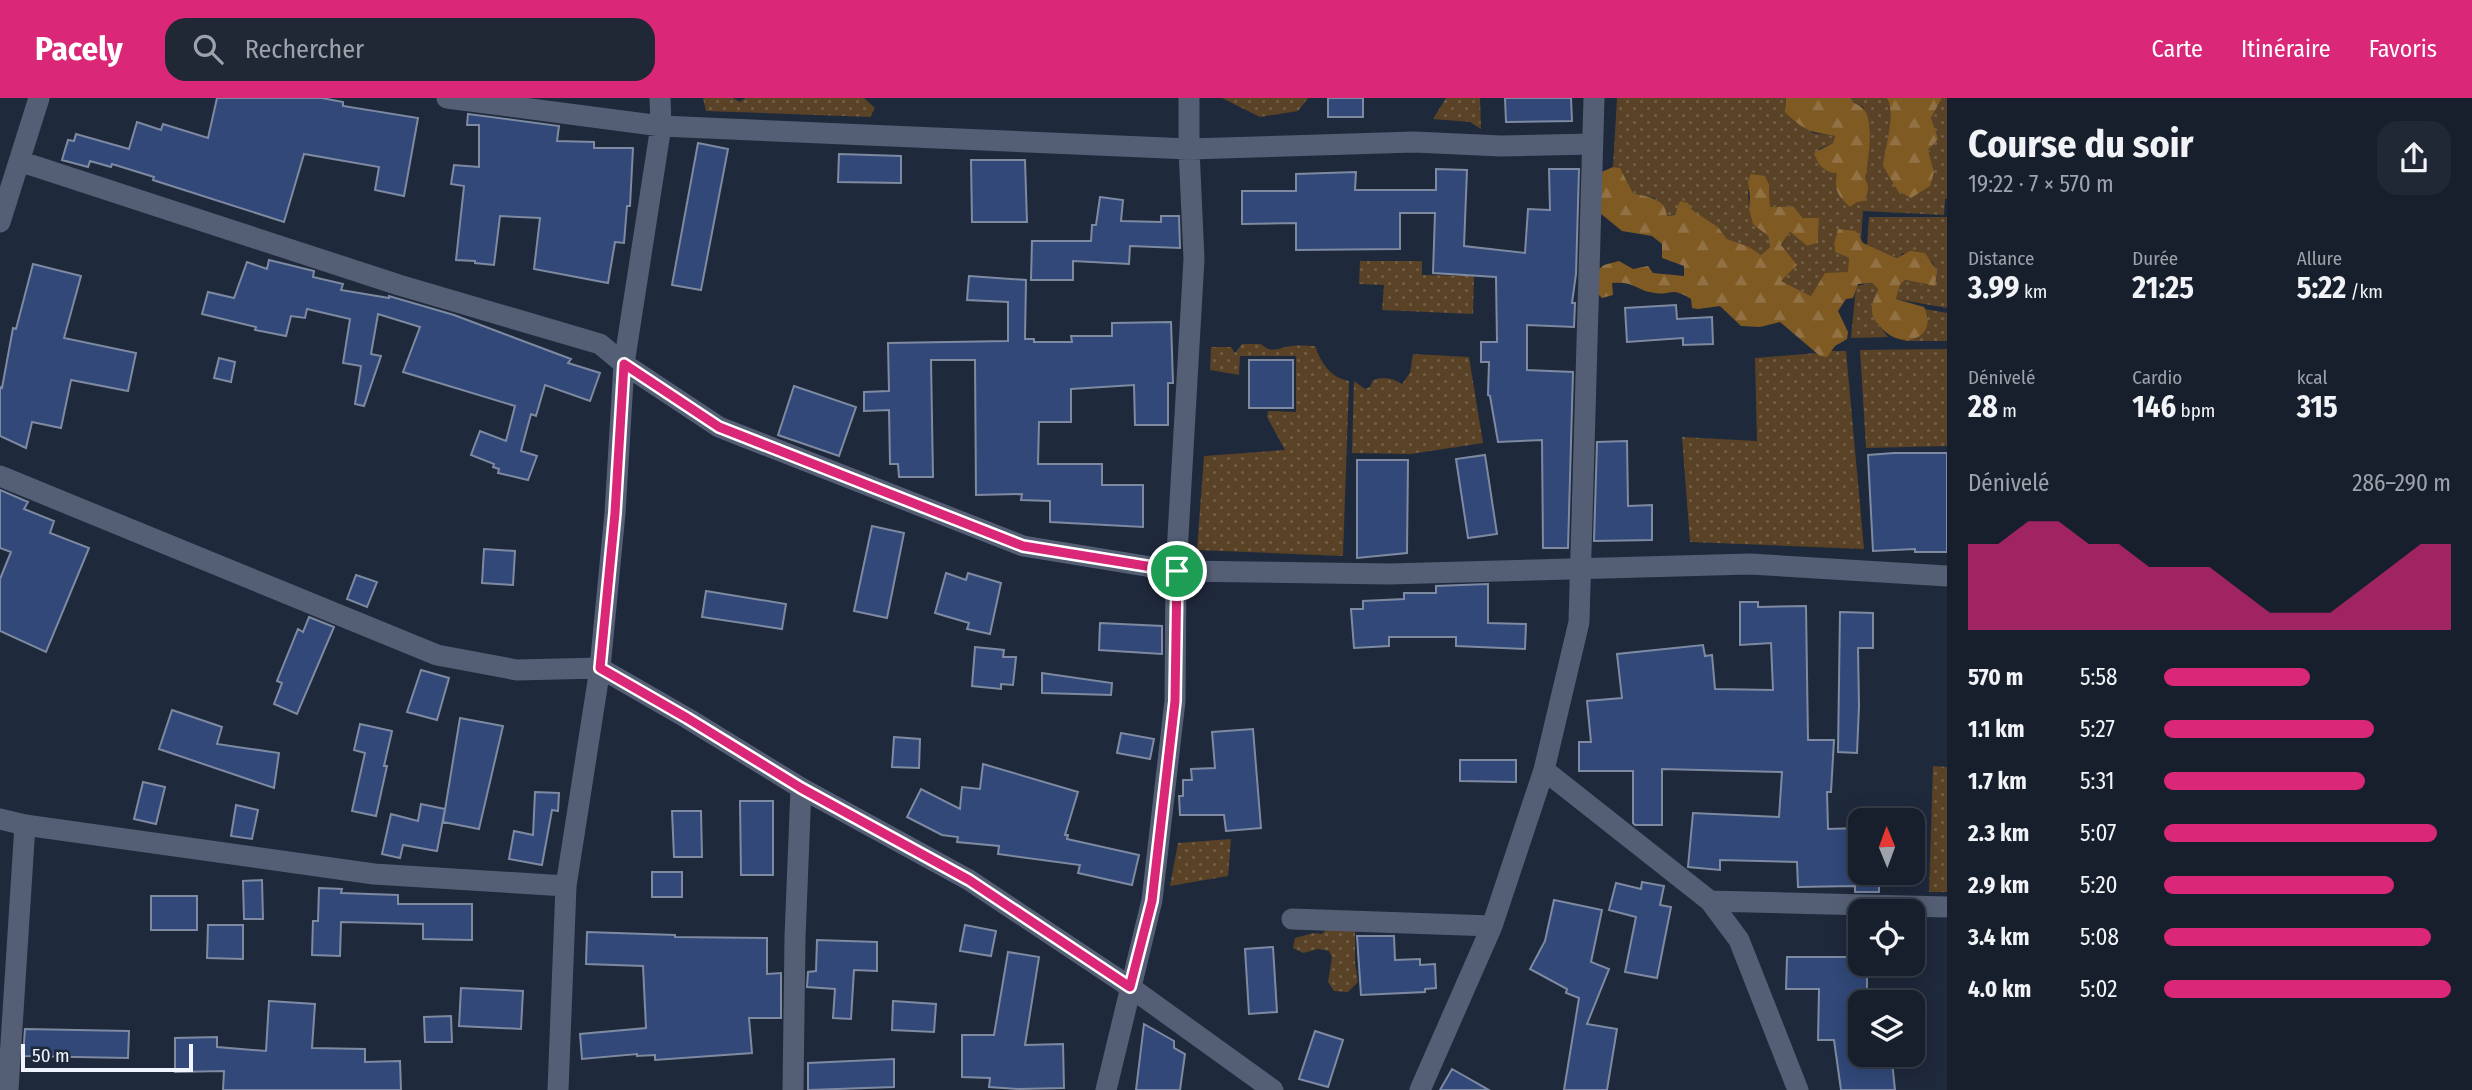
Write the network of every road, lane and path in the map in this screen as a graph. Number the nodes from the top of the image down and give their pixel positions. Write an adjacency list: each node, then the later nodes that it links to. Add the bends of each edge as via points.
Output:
1 (39, 98): 9 (street)
2 (447, 98): 6 (street)
3 (660, 98): 6 (street)
4 (1189, 98): 8 (street)
5 (1594, 98): 7 (street)
6 (661, 126): 8 (street); 12 (street)
7 (1592, 144): 8 (street, via 1414,142); 14 (street)
8 (1189, 149): 15 (street, via 1194,258)
9 (19, 161): 10 (street); 12 (street, via 400,285 600,344)
10 (5, 188): 11 (street)
11 (0, 222)
12 (624, 364): 15 (street, via 719,427 1023,546); 17 (street)
13 (0, 476): 17 (street, via 437,654 517,670)
14 (1581, 568): 15 (street, via 1388,574); 16 (street, via 1750,564); 18 (street, via 1579,622)
15 (1177, 571): 27 (street, via 1175,701 1152,901)
16 (1947, 576)
17 (600, 668): 19 (street); 22 (street)
18 (1544, 771): 23 (street); 26 (street)
19 (801, 788): 27 (street, via 969,880); 30 (street)
20 (0, 819): 21 (street)
21 (25, 825): 22 (street, via 374,874); 28 (street)
22 (566, 886): 29 (street)
23 (1710, 901): 24 (street); 34 (street, via 1739,940)
24 (1947, 907)
25 (1292, 919): 26 (street)
26 (1492, 926): 33 (street)
27 (1130, 987): 31 (street); 32 (street)
28 (8, 1090)
29 (558, 1090)
30 (793, 1090)
31 (1106, 1090)
32 (1273, 1090)
33 (1420, 1090)
34 (1798, 1090)

